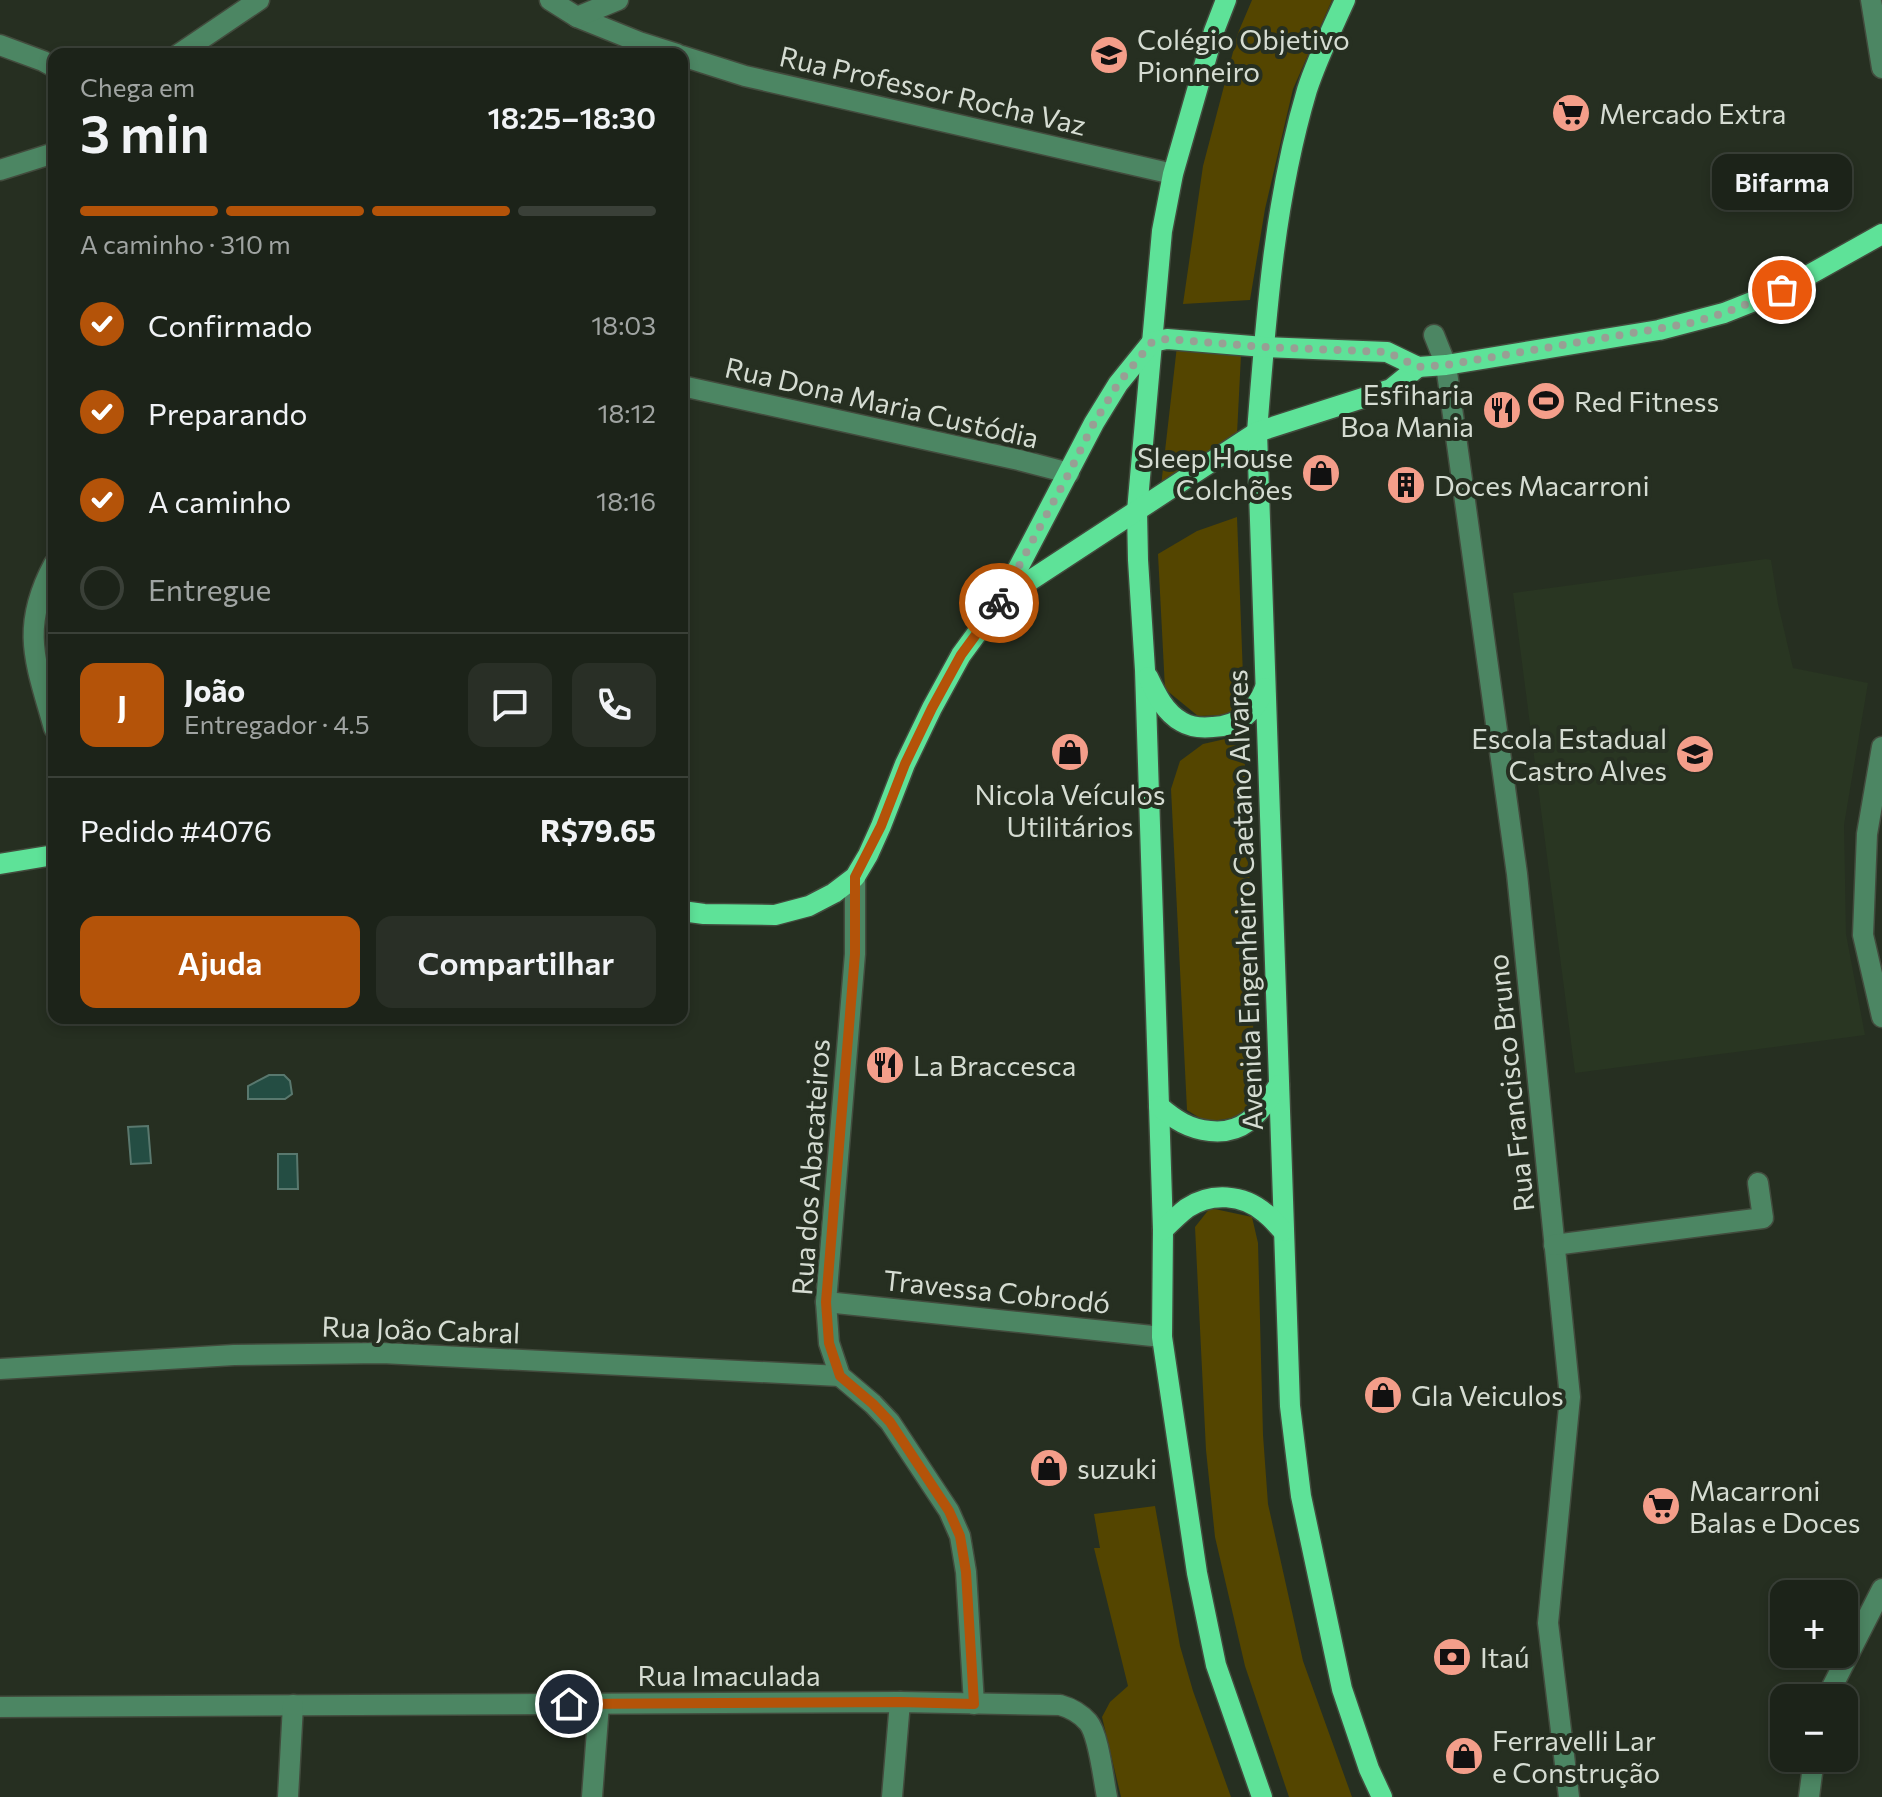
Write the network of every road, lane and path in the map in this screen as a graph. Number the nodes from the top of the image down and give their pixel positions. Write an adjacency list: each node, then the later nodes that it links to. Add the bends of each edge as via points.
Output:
1 (259, 0): 9 (street)
2 (550, 0): 7 (street, Rua Professor Rocha Vaz)
3 (618, 0): 7 (street)
4 (1226, 0): 16 (main road)
5 (1345, 0): 20 (main road, Avenida Engenheiro Caetano Alvares, via 1308,86 1286,168)
6 (1871, 0): 13 (street)
7 (577, 17): 10 (street, Rua Professor Rocha Vaz)
8 (0, 45): 12 (street)
9 (188, 48)
10 (658, 48)
11 (688, 58): 16 (street, Rua Professor Rocha Vaz, via 745,76)
12 (48, 64)
13 (1882, 68)
14 (48, 155): 15 (street)
15 (0, 170)
16 (1173, 174): 19 (main road)
17 (1882, 234): 21 (main road, via 1782,290 1724,313 1659,330)
18 (1434, 335): 21 (street, Rua Francisco Bruno)
19 (1152, 342): 20 (main road); 25 (main road, via 1118,384); 26 (main road)
20 (1264, 347): 22 (main road, via 1387,352); 24 (main road, Avenida Engenheiro Caetano Alvares)
21 (1446, 365): 22 (main road); 43 (street, Rua Francisco Bruno, via 1517,874)
22 (1418, 367): 24 (main road, via 1391,389)
23 (688, 387): 25 (street, Rua Dona Maria Custódia)
24 (1257, 432): 26 (main road); 30 (main road, Avenida Engenheiro Caetano Alvares)
25 (1069, 473): 28 (main road)
26 (1137, 511): 28 (main road); 29 (main road)
27 (48, 575): 31 (street, via 32,636)
28 (1002, 599): 35 (main road, via 961,655 932,708)
29 (1145, 670): 30 (main road, via 1170,713 1193,727 1236,723 1254,709); 39 (main road)
30 (1265, 688): 38 (main road, Avenida Engenheiro Caetano Alvares)
31 (48, 707)
32 (1882, 747): 37 (street, via 1867,834 1863,935)
33 (48, 856): 34 (main road)
34 (0, 864)
35 (855, 877): 36 (main road, via 809,906 775,915); 44 (street, Rua dos Abacateiros, via 855,954)
36 (688, 912)
37 (1882, 1017)
38 (1279, 1085): 39 (main road, via 1253,1118 1225,1133 1177,1122); 42 (main road, Avenida Engenheiro Caetano Alvares)
39 (1159, 1106): 41 (main road)
40 (1758, 1183): 43 (street, via 1763,1218)
41 (1163, 1230): 42 (main road, via 1204,1199 1227,1196 1251,1203); 45 (main road)
42 (1283, 1231): 61 (main road, Avenida Engenheiro Caetano Alvares, via 1290,1406 1301,1496 1342,1689)
43 (1554, 1245): 62 (street, Rua Francisco Bruno, via 1570,1397 1548,1623)
44 (826, 1302): 45 (street, Travessa Cobrodó); 47 (street, Rua dos Abacateiros, via 829,1343)
45 (1162, 1337): 60 (main road, via 1216,1665)
46 (0, 1369): 47 (street, Rua João Cabral, via 234,1355 382,1353)
47 (840, 1376): 52 (street, via 890,1422 960,1536)
48 (1882, 1589): 49 (street)
49 (1834, 1684)
50 (900, 1702): 51 (street, Rua Imaculada); 52 (street, Rua Imaculada); 58 (street)
51 (599, 1704): 53 (street, Rua Imaculada); 57 (street)
52 (974, 1704): 59 (street, Rua Imaculada, via 1073,1709 1089,1723)
53 (293, 1705): 54 (street, Rua Imaculada); 56 (street)
54 (0, 1707)
55 (1812, 1772): 63 (street)
56 (288, 1797)
57 (592, 1797)
58 (892, 1797)
59 (1107, 1797)
60 (1262, 1797)
61 (1382, 1797)
62 (1569, 1797)
63 (1809, 1797)

